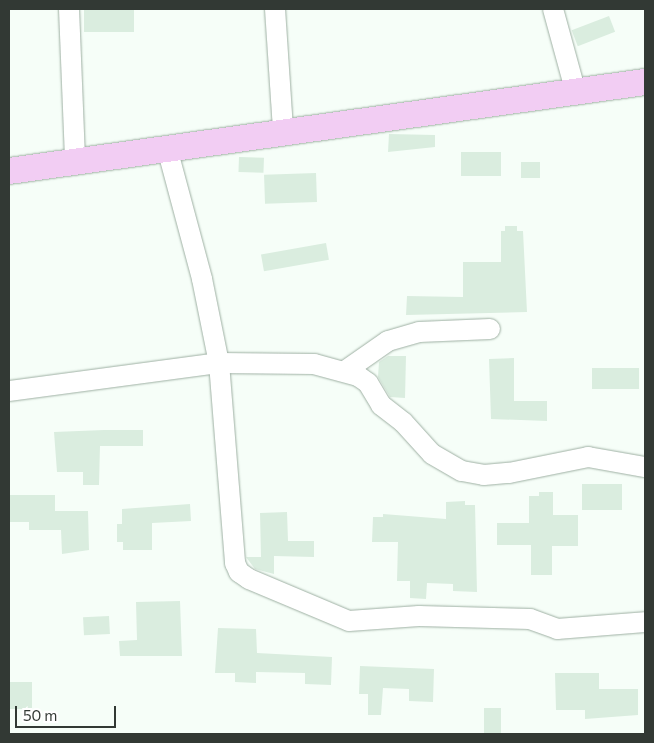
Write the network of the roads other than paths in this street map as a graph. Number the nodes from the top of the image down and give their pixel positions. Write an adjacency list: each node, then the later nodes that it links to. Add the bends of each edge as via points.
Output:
1 (69, 9): 8 (street)
2 (275, 9): 6 (street)
3 (553, 9): 5 (street)
4 (645, 82): 5 (main road)
5 (576, 93): 6 (main road)
6 (283, 131): 7 (main road)
7 (167, 148): 8 (main road); 11 (street, via 200,270)
8 (75, 161): 9 (main road)
9 (9, 171)
10 (490, 329): 12 (street, via 420,332 388,341)
11 (219, 364): 12 (street, via 314,364); 13 (street); 15 (street, via 235,563 239,572 249,579 349,621 419,616 530,619 557,628)
12 (345, 371): 14 (street, via 368,383 381,405 403,422 432,454 462,471 484,475 509,473 588,457)
13 (9, 391)
14 (645, 467)
15 (645, 624)

